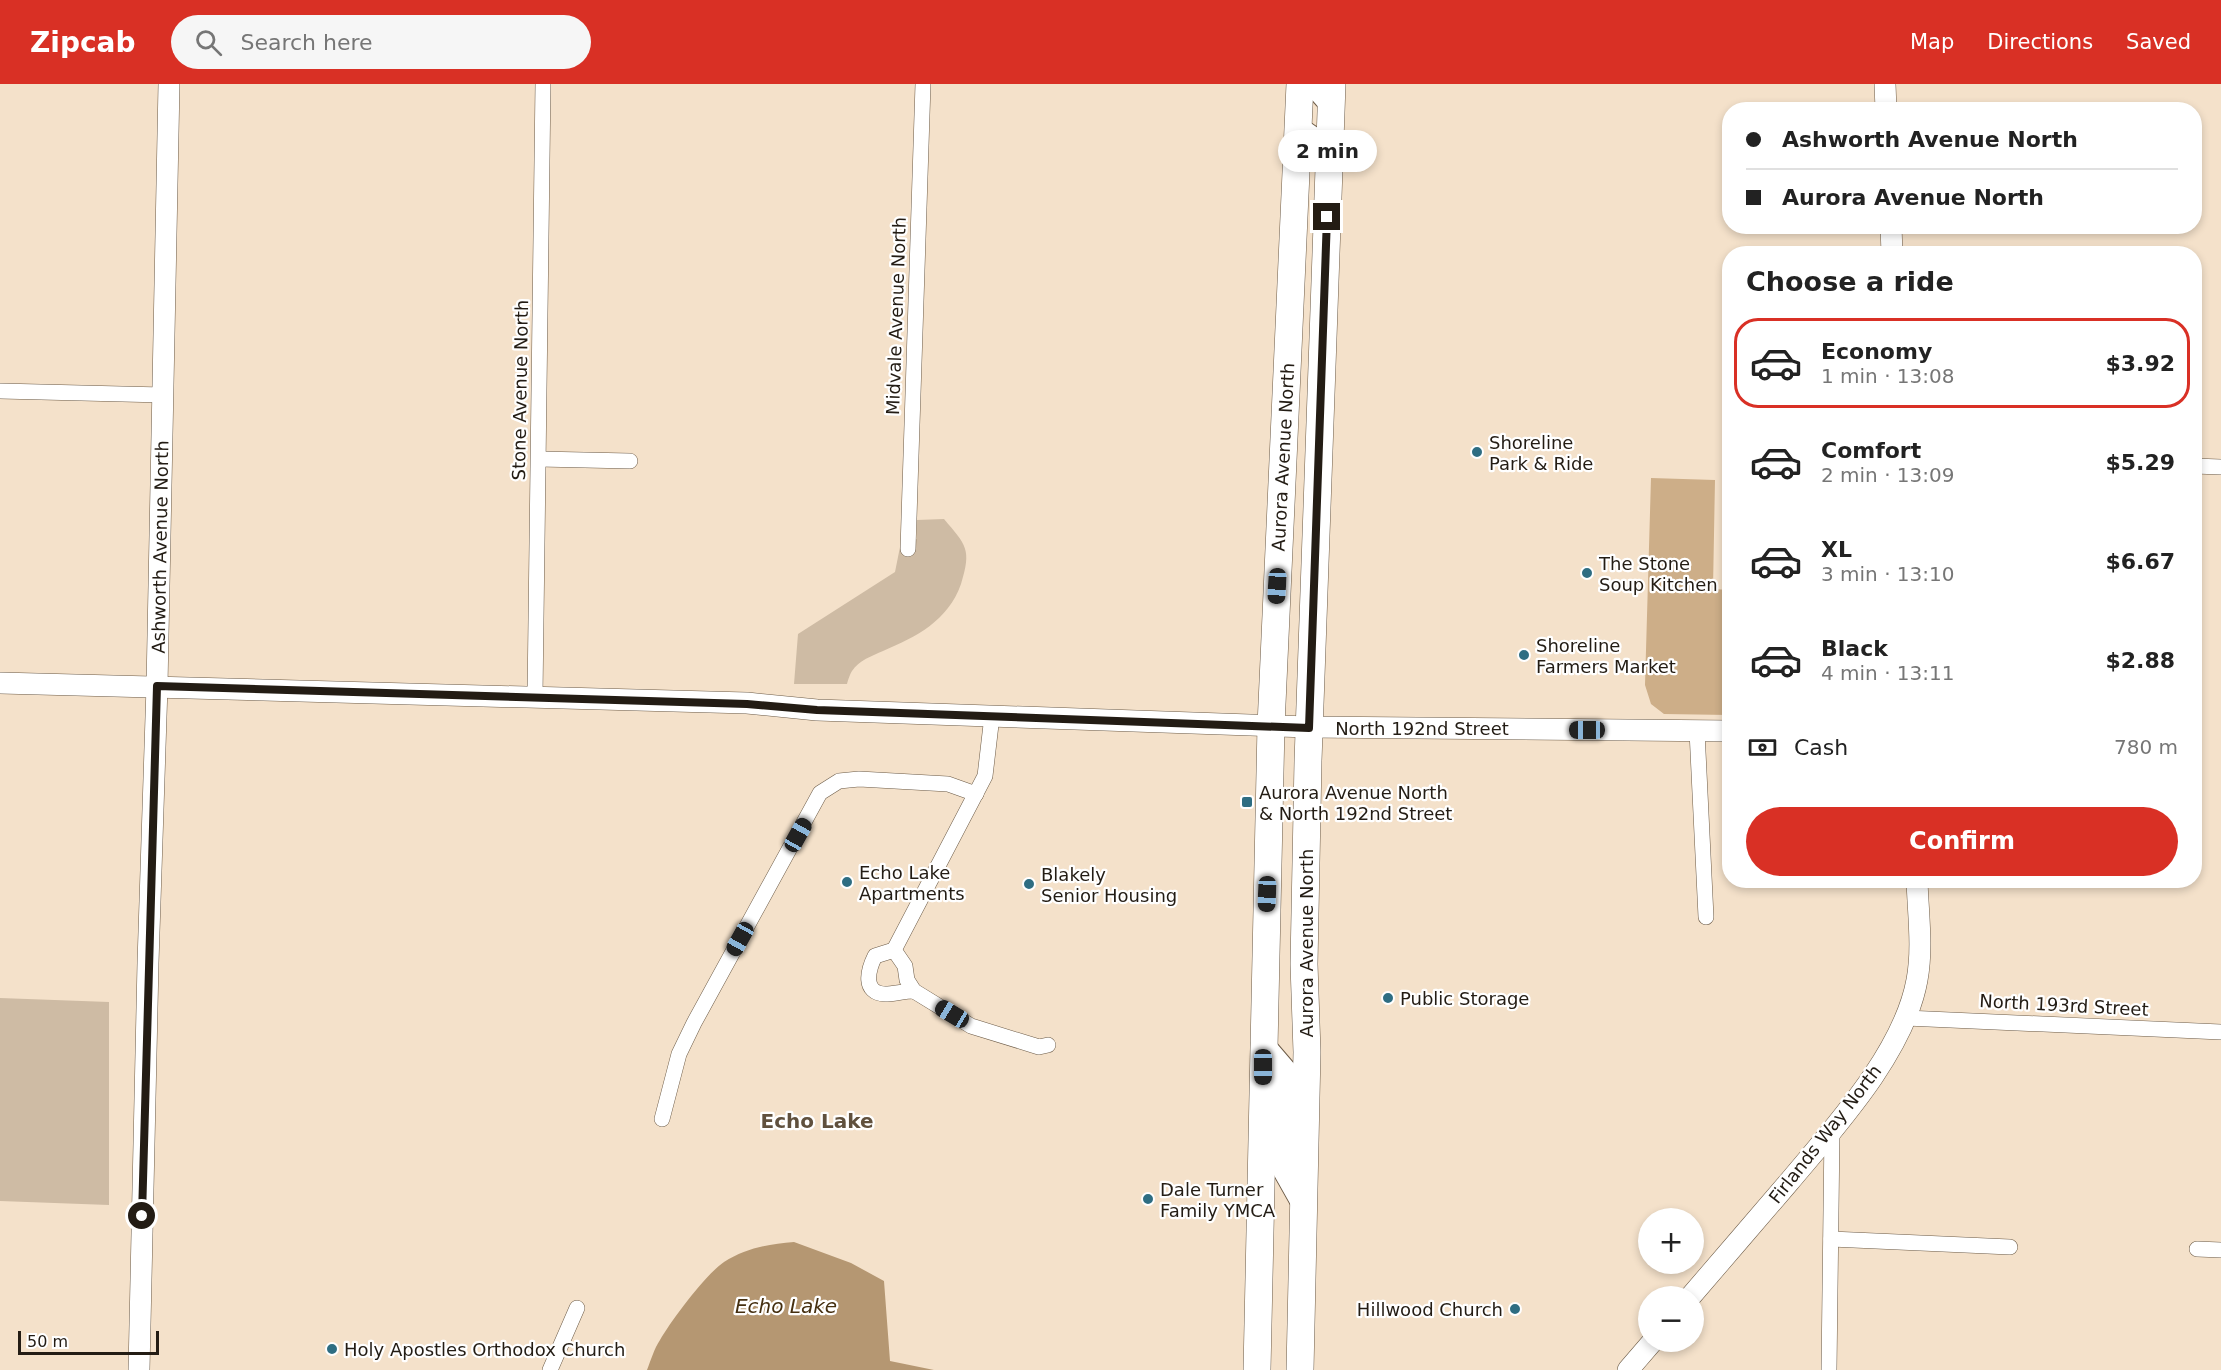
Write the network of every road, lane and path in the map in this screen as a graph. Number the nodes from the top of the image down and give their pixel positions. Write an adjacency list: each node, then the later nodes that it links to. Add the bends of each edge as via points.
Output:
1 (169, 84): 11 (street, Ashworth Avenue North)
2 (543, 84): 12 (street, Stone Avenue North)
3 (923, 84): 16 (street, Midvale Avenue North)
4 (1300, 84): 8 (highway, Aurora Avenue North)
5 (1885, 84): 7 (street)
6 (1326, 90): 9 (highway, Aurora Avenue North)
7 (1886, 102)
8 (1298, 129): 9 (main road); 21 (highway, Aurora Avenue North)
9 (1329, 158): 22 (highway, Aurora Avenue North)
10 (0, 391): 11 (street)
11 (163, 395): 18 (street, Ashworth Avenue North)
12 (539, 459): 13 (street); 19 (street, Stone Avenue North)
13 (630, 461)
14 (2202, 466): 15 (street)
15 (2221, 467)
16 (908, 549)
17 (0, 683): 18 (street, North 192nd Street)
18 (157, 686): 19 (street, North 192nd Street); 44 (street, Ashworth Avenue North)
19 (535, 696): 20 (street, North 192nd Street)
20 (992, 716): 21 (street, North 192nd Street); 25 (street, via 985,776)
21 (1271, 726): 22 (street, North 192nd Street); 33 (highway, Aurora Avenue North)
22 (1309, 728): 23 (street, North 192nd Street); 36 (highway, Aurora Avenue North)
23 (1697, 731): 24 (street, North 192nd Street); 27 (street)
24 (1722, 731)
25 (976, 794): 28 (street); 34 (street, via 948,784 859,779 839,781 820,793 694,1023 679,1054)
26 (1917, 888): 30 (street, Firlands Way North, via 1919,962)
27 (1706, 917)
28 (894, 950): 29 (street, via 905,966); 29 (street, via 875,956 868,984 884,994)
29 (914, 992): 32 (street, via 971,1026 1039,1047)
30 (1906, 1018): 31 (street, North 193rd Street); 35 (street, Firlands Way North, via 1882,1061)
31 (2221, 1032)
32 (1048, 1046)
33 (1263, 1046): 36 (main road, via 1287,1074 1284,1170); 46 (highway, Aurora Avenue North)
34 (662, 1119)
35 (1832, 1131): 37 (street); 41 (street, Firlands Way North)
36 (1303, 1202): 47 (highway, Aurora Avenue North)
37 (1831, 1239): 38 (street); 49 (street)
38 (2010, 1247)
39 (2197, 1249): 40 (street)
40 (2221, 1250)
41 (1700, 1286)
42 (577, 1308): 45 (street)
43 (1644, 1352): 48 (street)
44 (139, 1370)
45 (550, 1370)
46 (1257, 1370)
47 (1300, 1370)
48 (1628, 1370)
49 (1829, 1370)

